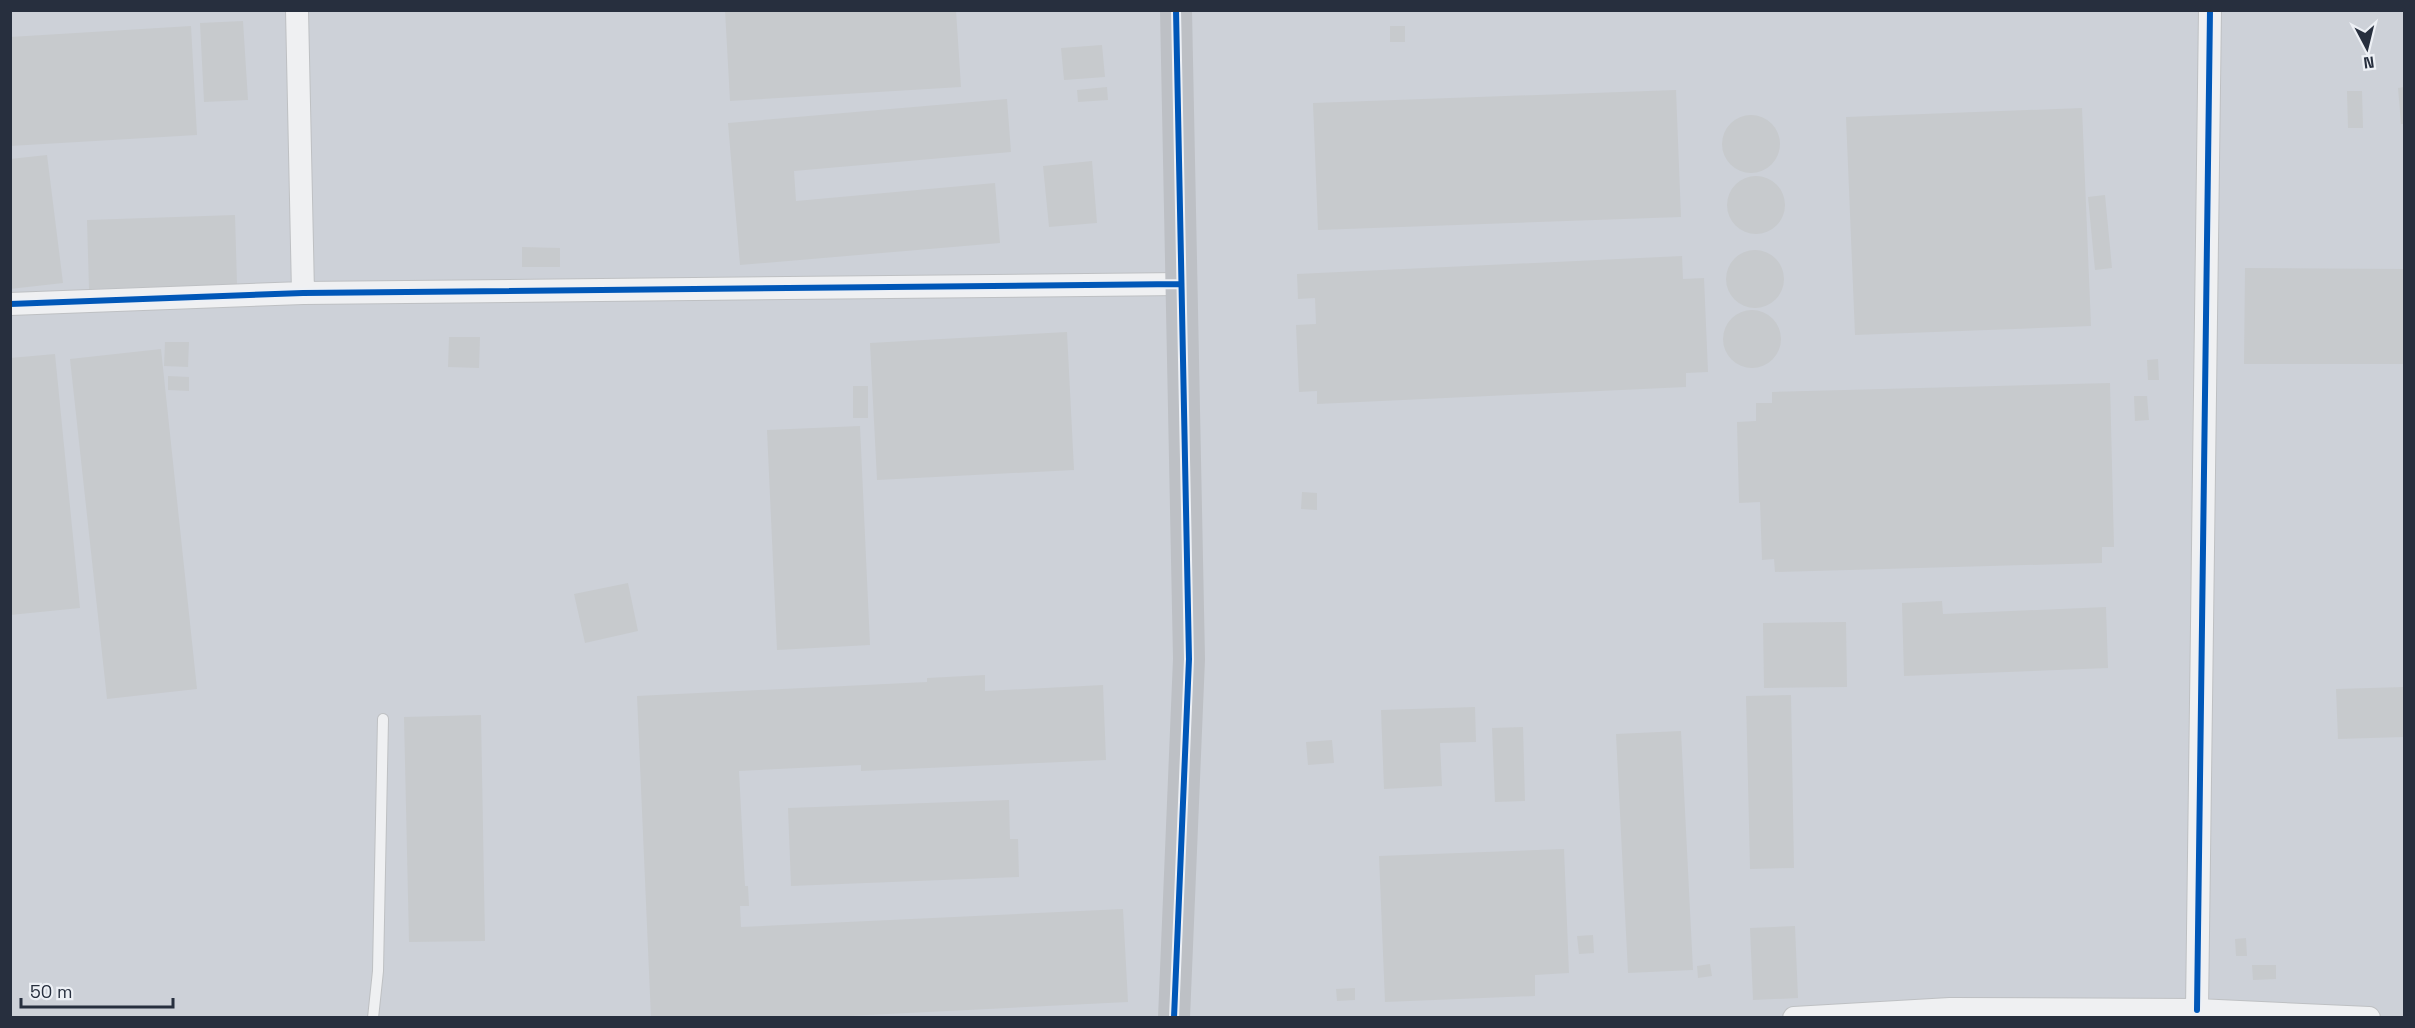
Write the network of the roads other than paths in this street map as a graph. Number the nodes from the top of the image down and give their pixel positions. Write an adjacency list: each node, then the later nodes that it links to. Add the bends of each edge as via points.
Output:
1 (297, 10): 5 (street)
2 (1176, 10): 4 (street)
3 (2210, 10): 8 (street)
4 (1181, 284): 5 (street); 10 (street, via 1189,659)
5 (303, 293): 6 (street)
6 (10, 304)
7 (382, 718): 9 (lane)
8 (2197, 1010): 11 (street, via 1950,1009); 12 (street)
9 (374, 1017)
10 (1174, 1017)
11 (1794, 1017)
12 (2369, 1017)

